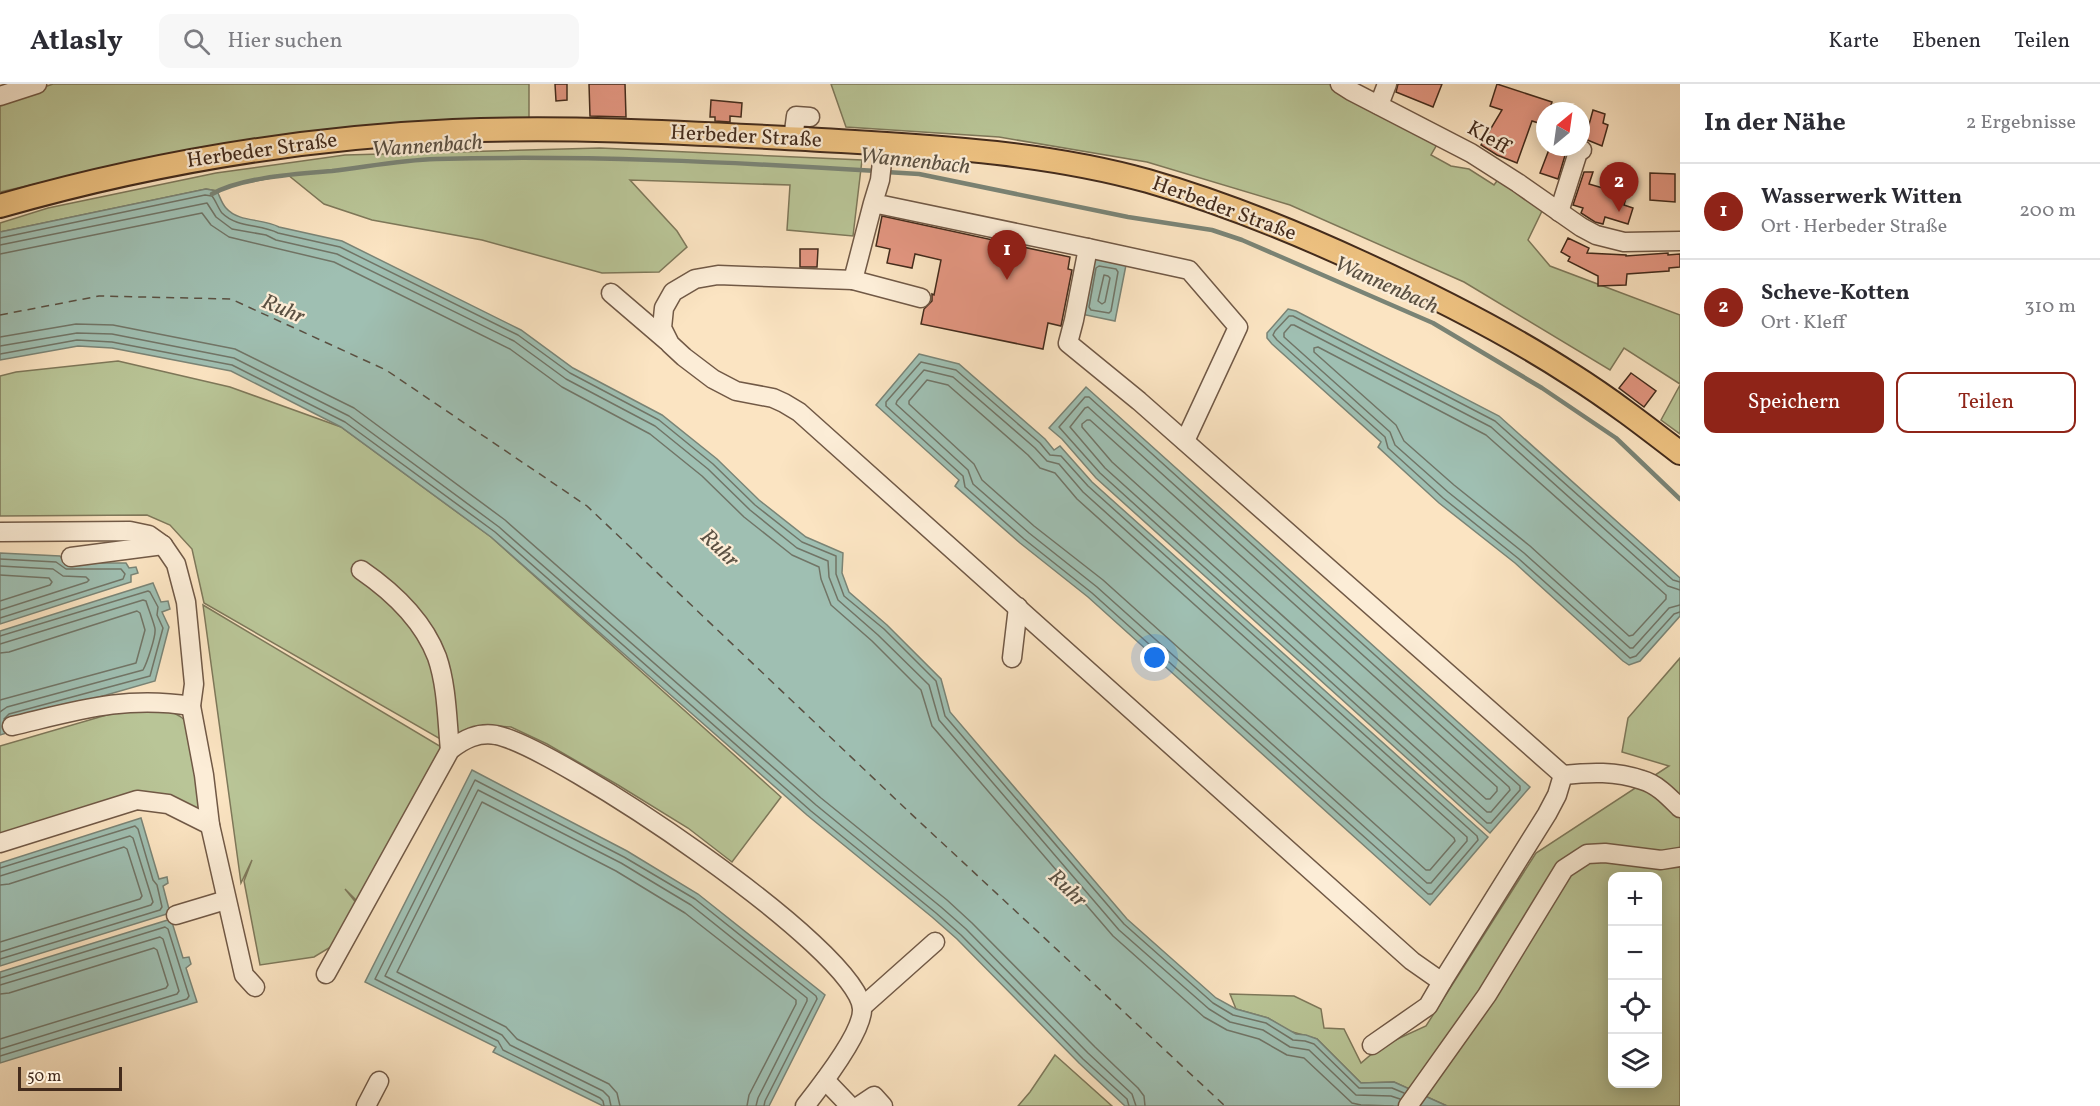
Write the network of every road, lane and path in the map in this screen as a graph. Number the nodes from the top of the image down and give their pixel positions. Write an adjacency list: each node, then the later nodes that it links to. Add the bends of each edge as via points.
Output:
1 (37, 84): 4 (street)
2 (1340, 84): 5 (street, Kleff)
3 (1387, 84): 5 (street)
4 (0, 96)
5 (1379, 105): 12 (street, Kleff, via 1471,153)
6 (810, 117): 7 (street, via 796,116)
7 (793, 139): 8 (main road, Herbeder Straße); 11 (main road, Herbeder Straße, via 585,130 390,135 261,149 179,163)
8 (884, 144): 10 (street); 20 (main road, Herbeder Straße, via 994,153 1102,170 1185,192 1277,226 1428,294 1517,342 1601,394)
9 (1577, 156): 12 (street)
10 (873, 203): 14 (street); 15 (street)
11 (0, 206)
12 (1559, 212): 13 (street, Kleff, via 1596,235 1624,242)
13 (1680, 241)
14 (1088, 248): 19 (street, via 1068,343); 19 (street, via 1189,270 1238,327)
15 (853, 280): 17 (street); 18 (street, via 718,275 695,279 673,292 664,308 662,327)
16 (611, 293): 18 (street)
17 (921, 298)
18 (670, 344): 25 (street, via 713,379 736,391 773,398 799,412)
19 (1185, 441): 30 (street)
20 (1680, 453)
21 (0, 532): 22 (street, via 130,531 149,535)
22 (163, 545): 23 (street); 27 (street, via 176,564 186,602 194,684)
23 (71, 557)
24 (362, 570): 29 (street, via 400,602 420,626 437,657)
25 (1018, 608): 26 (street); 39 (street, via 1412,961)
26 (1012, 658)
27 (191, 706): 28 (street, via 147,701 97,705); 32 (street)
28 (12, 726)
29 (450, 750): 38 (street); 41 (street, via 463,740 483,734 498,735 535,751 680,838 816,945 851,981)
30 (1563, 775): 31 (street, via 1597,772 1644,780); 39 (street, via 1547,814)
31 (1680, 807)
32 (210, 825): 33 (street, via 168,804 137,800); 35 (street)
33 (0, 843)
34 (1680, 857): 50 (street, via 1661,860 1587,854 1564,869 1487,995)
35 (226, 900): 36 (street); 40 (street, via 244,975)
36 (176, 915)
37 (935, 942): 41 (street)
38 (326, 974)
39 (1442, 982): 42 (street, via 1428,1006)
40 (255, 987)
41 (862, 1007): 43 (street, via 850,1040)
42 (1372, 1045)
43 (825, 1080): 46 (street); 47 (street)
44 (379, 1081): 45 (street)
45 (366, 1106)
46 (805, 1106)
47 (850, 1106)
48 (859, 1106): 49 (street, via 874,1096)
49 (883, 1106)
50 (1408, 1106)

